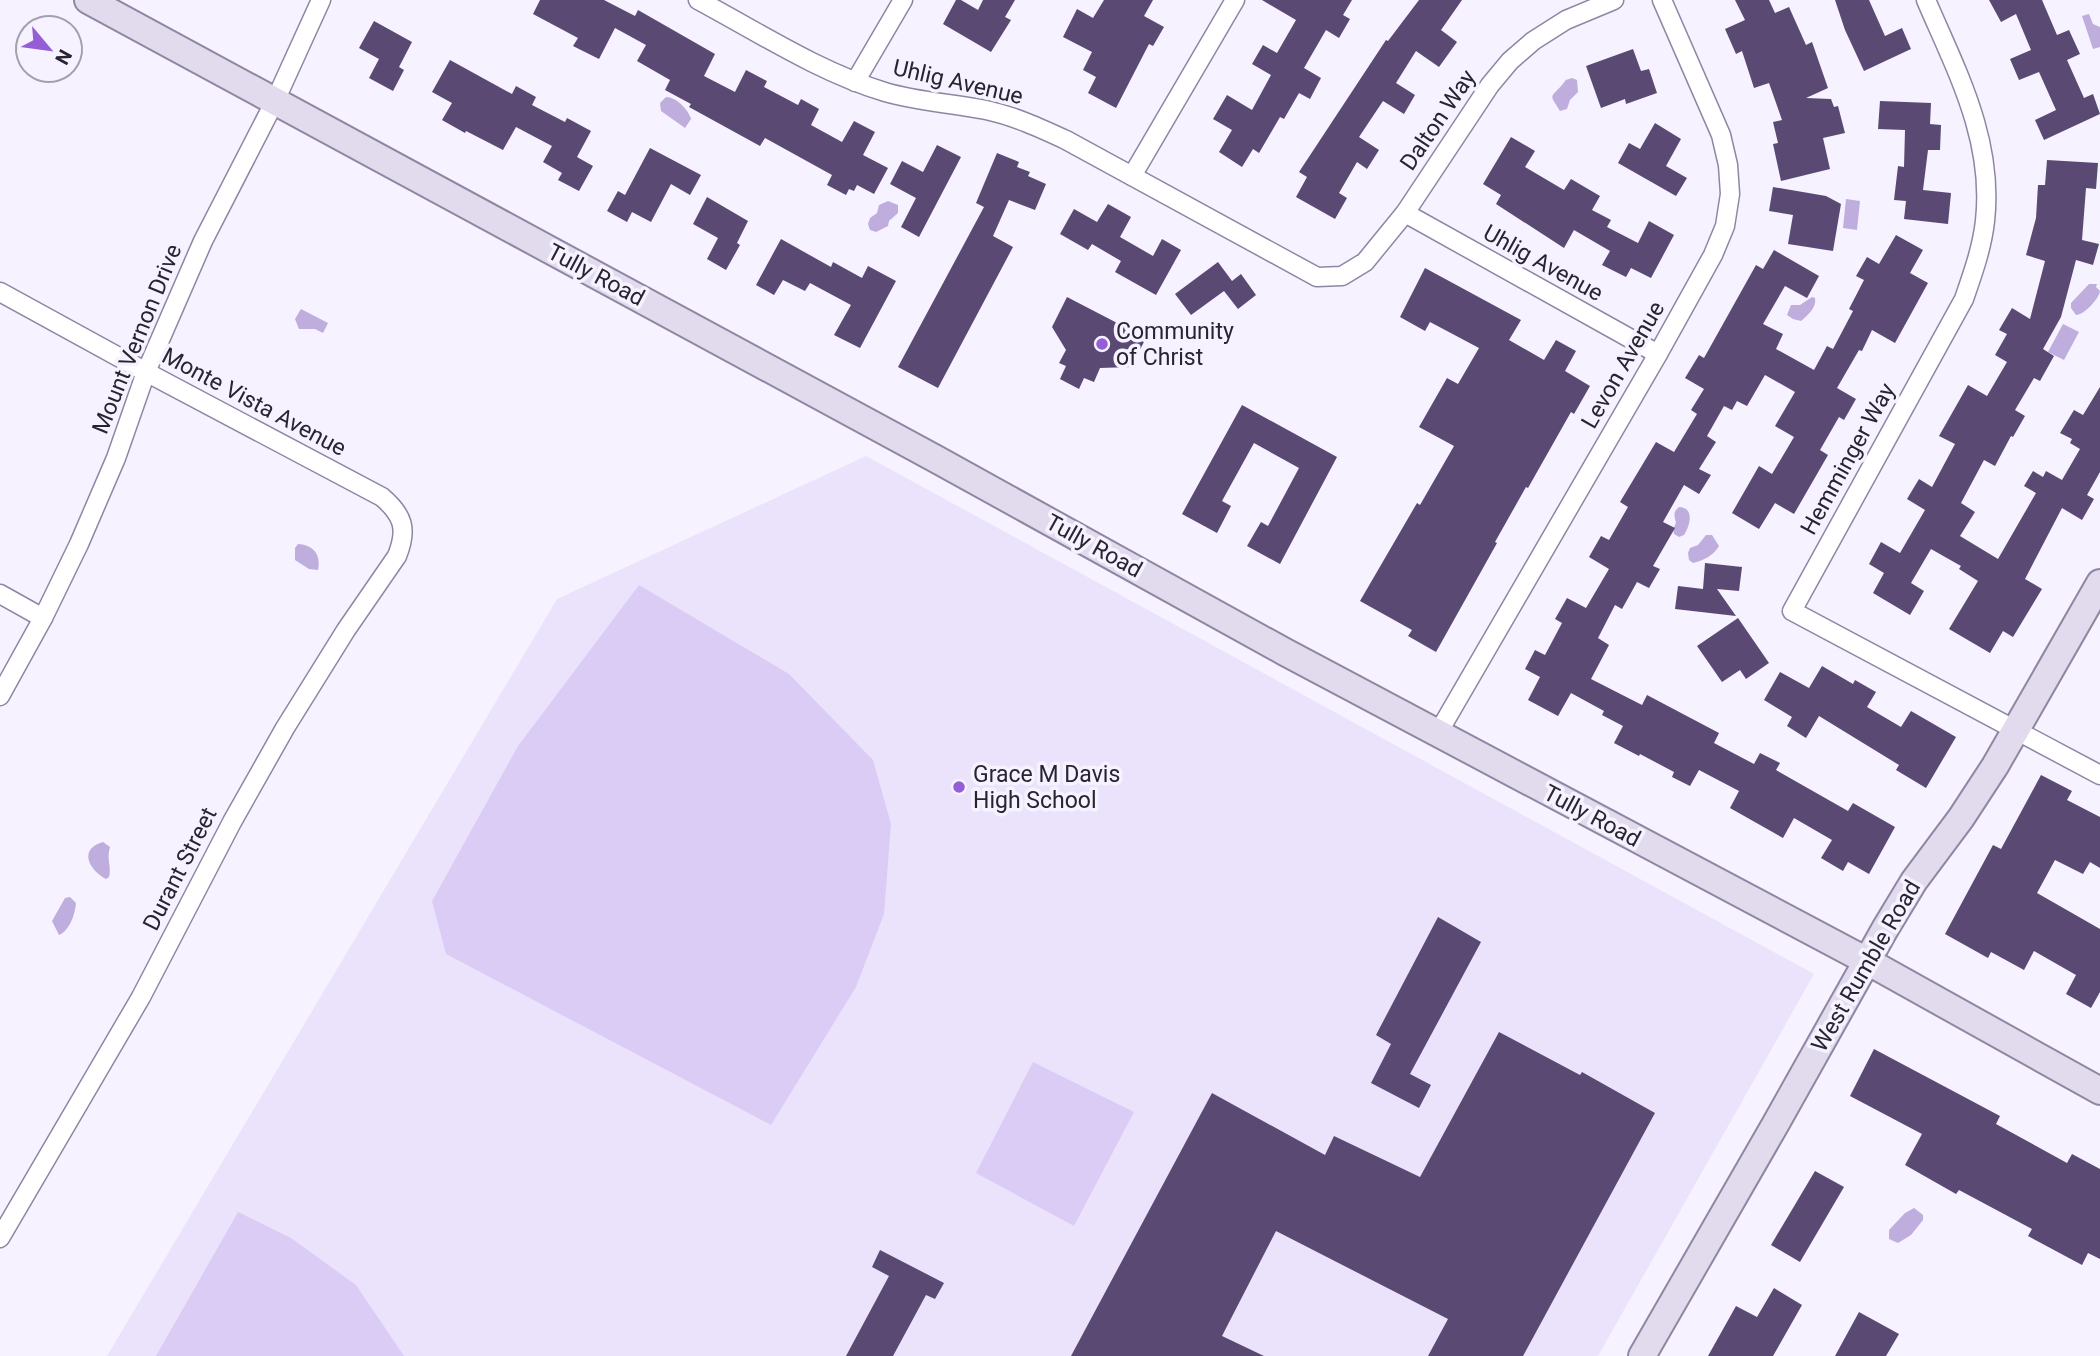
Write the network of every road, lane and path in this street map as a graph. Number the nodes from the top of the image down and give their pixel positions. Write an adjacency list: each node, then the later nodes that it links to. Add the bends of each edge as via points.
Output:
1 (88, 0): 10 (main road, Tully Road)
2 (321, 0): 10 (street, Mount Vernon Drive)
3 (698, 0): 9 (street, Uhlig Avenue)
4 (903, 0): 9 (street)
5 (1235, 0): 11 (street)
6 (1614, 0): 12 (street, Dalton Way, via 1566,20 1510,61)
7 (1662, 0): 15 (street, Levon Avenue, via 1721,135 1730,194 1713,255)
8 (1926, 0): 22 (street, Hemminger Way, via 1982,141 1986,208 1978,261 1964,299 1792,611)
9 (855, 82): 11 (street, Uhlig Avenue, via 887,93 987,110 1033,125)
10 (275, 101): 16 (street, Mount Vernon Drive, via 202,241); 23 (main road, Tully Road)
11 (1132, 176): 13 (street, Uhlig Avenue)
12 (1405, 214): 13 (street, Dalton Way, via 1365,262 1342,276); 15 (street, Uhlig Avenue)
13 (1317, 277)
14 (0, 292): 16 (street, Monte Vista Avenue)
15 (1658, 354): 23 (street, Levon Avenue)
16 (146, 372): 17 (street, Monte Vista Avenue, via 382,497 394,507); 20 (street, Mount Vernon Drive, via 110,471)
17 (402, 524): 27 (street, Durant Street, via 397,556 285,728 141,997)
18 (2100, 583): 22 (main road, West Rumble Road)
19 (0, 594): 20 (street)
20 (43, 618): 21 (street, Mount Vernon Drive)
21 (0, 696)
22 (2015, 730): 24 (street, Hemminger Way); 25 (main road, West Rumble Road, via 1961,818 1914,881)
23 (1438, 733): 25 (main road, Tully Road)
24 (2100, 775)
25 (1867, 961): 26 (main road, Tully Road); 28 (main road, West Rumble Road)
26 (2100, 1091)
27 (0, 1238)
28 (1642, 1356)

